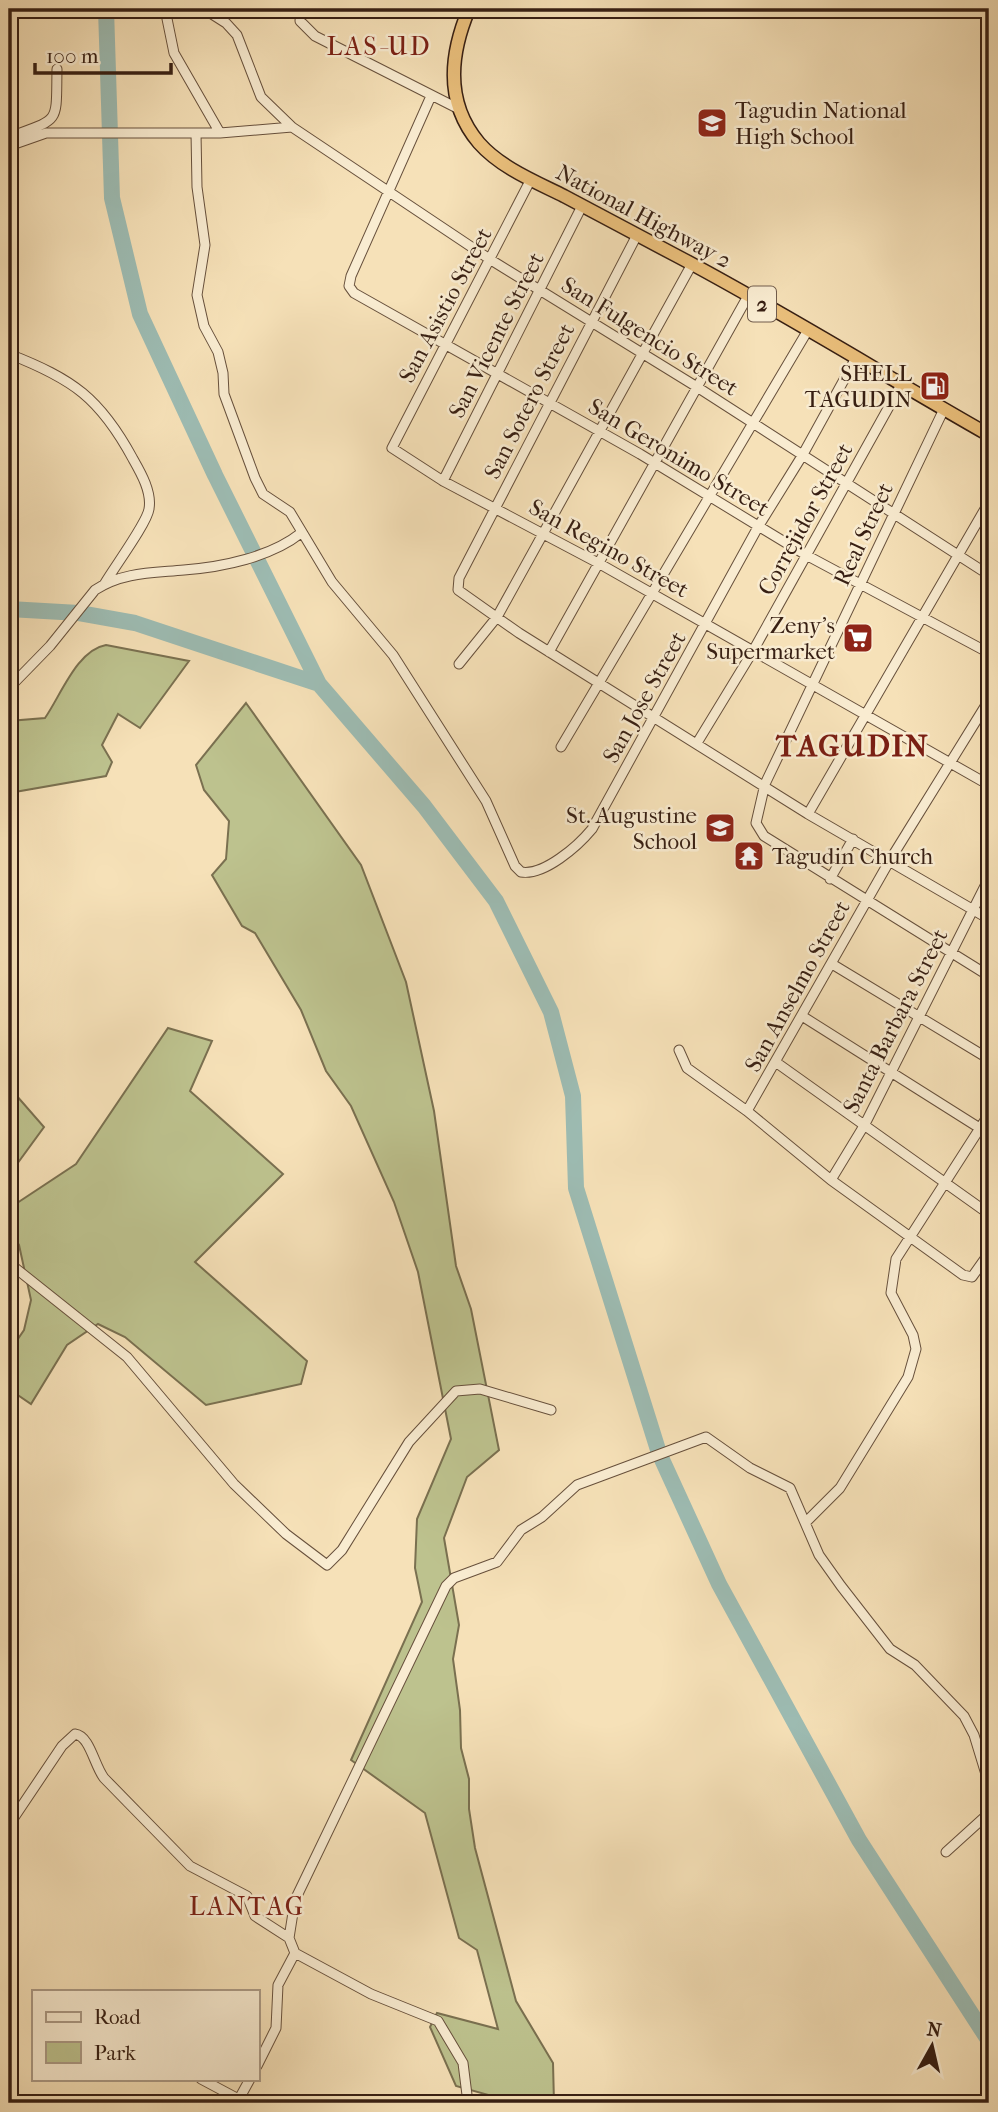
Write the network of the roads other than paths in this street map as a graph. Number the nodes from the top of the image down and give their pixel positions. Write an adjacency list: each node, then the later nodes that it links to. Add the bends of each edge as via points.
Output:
1 (165, 9): 10 (street, via 174,52)
2 (204, 9): 8 (street, San Fulgencio Street, via 237,35 261,97)
3 (301, 9): 6 (street, via 300,21 315,36)
4 (469, 9): 7 (highway, National Highway 2 / 2, via 453,69)
5 (57, 69): 11 (street, via 53,118 41,127)
6 (431, 96): 7 (street); 14 (street)
7 (459, 109): 13 (highway, National Highway 2 / 2, via 480,144)
8 (292, 127): 10 (street); 14 (street, San Fulgencio Street)
9 (193, 133): 10 (street); 12 (street, via 58,133 30,136); 45 (street, via 205,245 197,295 204,326 218,352 224,394 255,478 263,494 290,512)
10 (220, 133)
11 (9, 137)
12 (9, 146)
13 (531, 179): 15 (highway, National Highway 2 / 2); 17 (street, San Asistio Street)
14 (391, 191): 17 (street, San Fulgencio Street); 23 (street, San Geronimo Street, via 351,276 351,290)
15 (582, 206): 16 (highway, National Highway 2 / 2); 19 (street, San Vicente Street)
16 (637, 235): 18 (highway, National Highway 2 / 2); 21 (street, San Sotero Street)
17 (491, 260): 19 (street, San Fulgencio Street); 23 (street, San Asistio Street)
18 (692, 264): 20 (highway, National Highway 2 / 2); 24 (street)
19 (540, 290): 21 (street, San Fulgencio Street); 27 (street, San Vicente Street)
20 (748, 296): 22 (highway, National Highway 2 / 2); 29 (street)
21 (592, 322): 24 (street, San Fulgencio Street); 30 (street, San Sotero Street)
22 (808, 330): 26 (highway, National Highway 2 / 2); 32 (street)
23 (447, 345): 27 (street, San Geronimo Street); 35 (street, San Asistio Street)
24 (642, 353): 29 (street, San Fulgencio Street); 33 (street)
25 (9, 355): 52 (street, via 57,377 98,404 140,471 149,510)
26 (856, 358): 28 (highway, National Highway 2 / 2); 36 (street, San Jose Street)
27 (498, 374): 30 (street, San Geronimo Street); 38 (street, San Vicente Street)
28 (901, 385): 31 (highway, National Highway 2 / 2); 39 (street, Correjidor Street)
29 (697, 387): 32 (street, San Fulgencio Street); 37 (street)
30 (548, 402): 33 (street, San Geronimo Street); 42 (street, San Sotero Street)
31 (944, 409): 34 (highway, National Highway 2 / 2); 43 (street, Real Street)
32 (752, 422): 36 (street, San Fulgencio Street); 40 (street)
33 (600, 430): 37 (street, San Geronimo Street); 46 (street)
34 (989, 435)
35 (392, 448): 38 (street, San Regino Street)
36 (803, 456): 39 (street, San Fulgencio Street); 44 (street, San Jose Street)
37 (656, 464): 40 (street, San Geronimo Street); 49 (street)
38 (443, 481): 42 (street, San Regino Street)
39 (848, 484): 43 (street, San Fulgencio Street); 47 (street, Correjidor Street)
40 (709, 495): 44 (street, San Geronimo Street); 53 (street)
41 (989, 502): 48 (street)
42 (496, 508): 46 (street, San Regino Street); 55 (street, San Sotero Street, via 457,586)
43 (893, 514): 48 (street, San Fulgencio Street); 51 (street, Real Street)
44 (758, 527): 47 (street, San Geronimo Street); 56 (street, San Jose Street)
45 (301, 533): 52 (street, via 282,546 229,562 130,575); 66 (street, San Jose Street, via 332,582 393,655 485,801 517,869 531,872 581,843)
46 (544, 533): 49 (street, San Regino Street); 55 (street)
47 (806, 555): 51 (street, San Geronimo Street); 57 (street, Correjidor Street)
48 (958, 556): 50 (street, San Fulgencio Street); 54 (street)
49 (600, 564): 53 (street, San Regino Street); 58 (street)
50 (989, 575)
51 (862, 582): 54 (street, San Geronimo Street); 62 (street, Real Street)
52 (105, 583): 63 (street)
53 (651, 592): 56 (street, San Regino Street); 61 (street)
54 (924, 616): 59 (street, San Geronimo Street); 65 (street)
55 (497, 618): 58 (street); 60 (street)
56 (707, 624): 57 (street, San Regino Street); 66 (street, San Jose Street)
57 (753, 651): 62 (street, San Regino Street); 67 (street, Correjidor Street)
58 (549, 652): 61 (street)
59 (989, 653)
60 (459, 664)
61 (600, 682): 66 (street); 68 (street)
62 (814, 685): 65 (street, San Regino Street); 70 (street, Real Street)
63 (9, 688)
64 (989, 700): 69 (street, San Anselmo Street)
65 (867, 715): 69 (street, San Regino Street); 72 (street)
66 (655, 718): 67 (street)
67 (697, 743): 70 (street)
68 (561, 747)
69 (952, 764): 71 (street, San Regino Street); 74 (street, San Anselmo Street)
70 (765, 784): 72 (street); 76 (street, Real Street, via 757,814 759,830)
71 (989, 785)
72 (808, 814): 73 (street)
73 (853, 839): 74 (street); 76 (street)
74 (890, 860): 77 (street, San Anselmo Street); 78 (street)
75 (989, 878): 78 (street, Santa Barbara Street)
76 (831, 879): 77 (street)
77 (866, 902): 80 (street); 81 (street, San Anselmo Street)
78 (973, 909): 79 (street); 80 (street, Santa Barbara Street)
79 (989, 919)
80 (951, 953): 82 (street); 83 (street, Santa Barbara Street)
81 (832, 964): 83 (street); 84 (street, San Anselmo Street)
82 (989, 976)
83 (919, 1015): 86 (street); 88 (street, Santa Barbara Street)
84 (802, 1016): 87 (street, San Anselmo Street); 88 (street)
85 (679, 1050): 89 (street, via 687,1068)
86 (989, 1059)
87 (777, 1063): 89 (street, San Anselmo Street); 91 (street)
88 (891, 1070): 91 (street, Santa Barbara Street); 92 (street)
89 (747, 1111): 93 (street)
90 (989, 1114): 92 (street)
91 (865, 1124): 93 (street, Santa Barbara Street); 94 (street)
92 (985, 1131): 94 (street)
93 (831, 1180): 96 (street)
94 (944, 1181): 95 (street); 96 (street)
95 (989, 1214)
96 (908, 1237): 97 (street, via 967,1277 975,1274); 100 (street, via 890,1284 915,1342 914,1363 840,1488)
97 (989, 1252)
98 (9, 1263): 99 (street, via 127,1357 233,1484 327,1565 342,1550 409,1442 456,1391 480,1389)
99 (551, 1410)
100 (806, 1522): 101 (street, via 820,1555 880,1637 915,1665 964,1716); 105 (street, via 790,1488 750,1468 714,1440 698,1438 577,1485 521,1530 497,1562 454,1578 439,1596 298,1890)
101 (989, 1784)
102 (989, 1813): 104 (street)
103 (9, 1825): 105 (street, via 62,1745 79,1734 104,1778 190,1866 247,1896 255,1916)
104 (946, 1852)
105 (289, 1938): 106 (street)
106 (295, 1953): 107 (street, via 278,1985 276,2028); 111 (street, via 371,1994 438,2021 463,2063)
107 (259, 2062)
108 (203, 2080): 110 (street)
109 (250, 2080): 110 (street)
110 (243, 2101)
111 (468, 2103)

